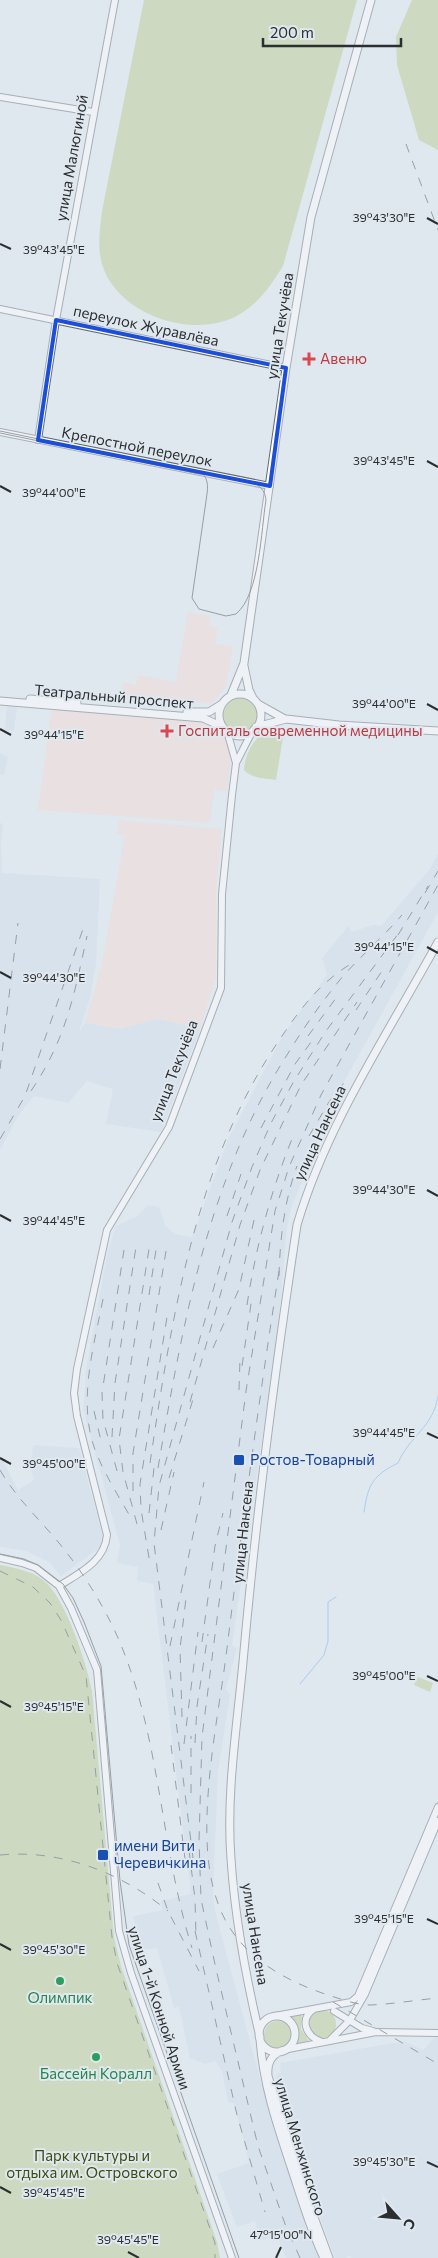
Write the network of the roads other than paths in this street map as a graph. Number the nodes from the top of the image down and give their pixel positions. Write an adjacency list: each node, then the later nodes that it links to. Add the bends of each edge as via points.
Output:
1 (115, 0): 4 (main road, улица Малюгиной)
2 (370, 0): 7 (main road, улица Текучёва, via 312,217)
3 (0, 96): 4 (main road)
4 (93, 112): 6 (main road, улица Малюгиной)
5 (0, 309): 6 (main road, переулок Журавлёва)
6 (56, 320): 7 (main road, переулок Журавлёва); 9 (main road, улица Малюгиной)
7 (286, 368): 10 (main road, улица Текучёва)
8 (0, 432): 9 (main road, Крепостной переулок)
9 (38, 440): 10 (main road, Крепостной переулок)
10 (270, 486): 11 (main road, улица Текучёва)
11 (244, 663): 12 (main road, улица Текучёва); 15 (main road, улица Текучёва, via 249,690)
12 (231, 695): 15 (main road, via 242,694); 16 (main road)
13 (0, 696): 16 (main road, Театральный проспект, via 203,713)
14 (0, 701): 18 (main road, Театральный проспект, via 203,718)
15 (256, 702): 17 (main road); 19 (main road, via 260,716)
16 (222, 704): 18 (main road, via 219,715)
17 (286, 719): 19 (main road); 20 (main road, via 339,726)
18 (225, 729): 19 (main road, via 239,735); 21 (main road, улица Текучёва)
19 (254, 729): 21 (main road, улица Текучёва)
20 (438, 731)
21 (236, 763): 24 (main road, улица Текучёва, via 222,894 221,988 169,1127 107,1230 76,1369 74,1393 77,1416 107,1535 106,1546 93,1562)
22 (438, 942): 29 (main road, улица Нансена, via 336,1126 297,1225 257,1517 230,1804 230,1858 235,1907)
23 (0, 1558): 24 (main road, via 36,1568)
24 (59, 1586): 41 (main road, улица 1-й Конной Армии, via 72,1608 99,1679 119,1930 123,1946)
25 (438, 1807): 27 (main road)
26 (438, 1821): 27 (main road)
27 (362, 1993): 28 (main road, via 351,2002); 32 (main road)
28 (320, 2007): 30 (main road); 31 (main road); 38 (main road, via 308,2015 306,2026 310,2036)
29 (253, 2008): 31 (main road); 36 (main road, улица Нансена)
30 (334, 2010): 32 (main road); 33 (main road, via 340,2023)
31 (274, 2016): 36 (main road, via 262,2025); 39 (main road, via 287,2019 294,2030 292,2042)
32 (350, 2020): 33 (main road); 34 (main road)
33 (338, 2032): 37 (main road)
34 (376, 2032): 35 (main road); 37 (main road)
35 (438, 2033)
36 (260, 2038): 39 (main road, via 270,2050); 40 (main road, улица Нансена)
37 (330, 2040): 38 (main road)
38 (322, 2041): 39 (main road)
39 (282, 2050): 40 (main road, via 276,2053)
40 (265, 2071): 42 (main road, улица Менжинского, via 297,2187); 43 (main road, улица Менжинского)
41 (232, 2258)
42 (324, 2258)
43 (329, 2258)

